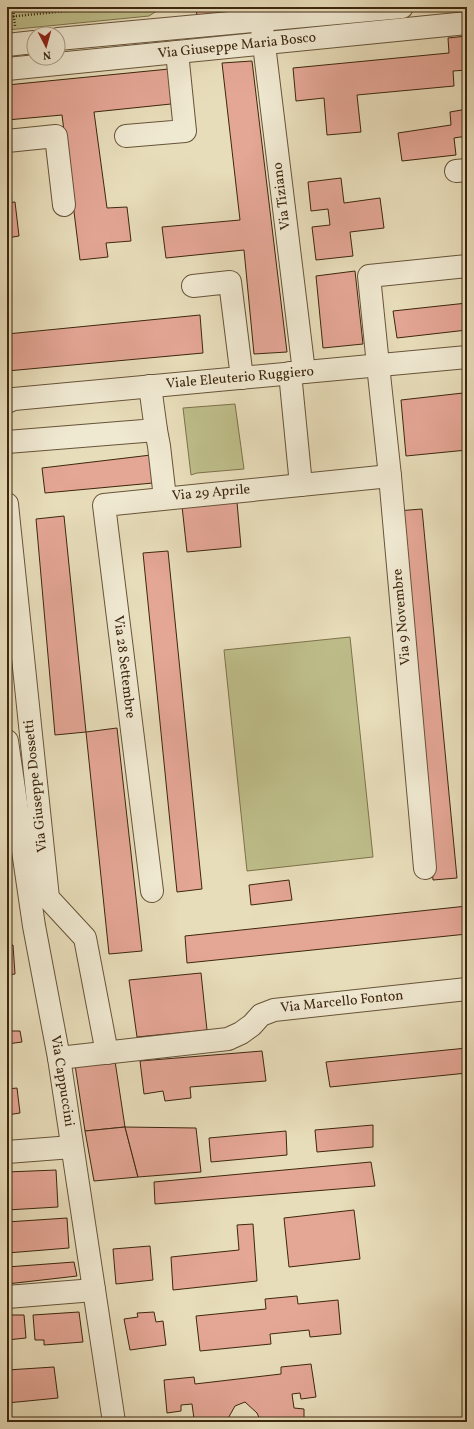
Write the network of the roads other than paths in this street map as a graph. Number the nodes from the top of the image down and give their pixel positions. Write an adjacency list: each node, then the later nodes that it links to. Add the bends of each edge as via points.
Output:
1 (402, 7): 3 (street, Via Giuseppe Maria Bosco)
2 (197, 16): 3 (street, Via Giuseppe Maria Bosco); 5 (street, Via Giuseppe Maria Bosco); 9 (street)
3 (261, 20): 7 (street, Via Tiziano)
4 (467, 23): 7 (street, Via Giuseppe Maria Bosco)
5 (66, 39)
6 (26, 43): 8 (street)
7 (264, 44): 9 (street, Via Giuseppe Maria Bosco); 19 (street, Via Tiziano)
8 (7, 45)
9 (200, 50): 10 (street, Via Giuseppe Maria Bosco)
10 (177, 52): 11 (street, Via Giuseppe Maria Bosco); 12 (street, via 185,131)
11 (7, 69)
12 (126, 136)
13 (7, 140): 14 (street, via 56,136)
14 (64, 205)
15 (467, 266): 18 (street, Via 9 Novembre, via 370,276)
16 (193, 286): 20 (street, via 230,282)
17 (467, 357): 18 (street, Viale Eleuterio Ruggiero)
18 (378, 365): 19 (street, Viale Eleuterio Ruggiero); 25 (street, Via 9 Novembre)
19 (297, 373): 20 (street, Viale Eleuterio Ruggiero); 26 (street)
20 (242, 378): 21 (street, Viale Eleuterio Ruggiero)
21 (150, 386): 22 (street, Viale Eleuterio Ruggiero); 23 (street)
22 (9, 399)
23 (156, 430): 24 (street); 27 (street, Via 29 Aprile)
24 (7, 442)
25 (390, 476): 26 (street, Via 29 Aprile); 30 (street, Via 9 Novembre)
26 (301, 484): 27 (street, Via 29 Aprile)
27 (165, 498): 31 (street, Via 28 Settembre, via 104,505)
28 (7, 504): 33 (street, Via Giuseppe Dossetti, via 48,898 85,938)
29 (7, 741): 34 (street, Via Cappuccini, via 34,926)
30 (425, 868)
31 (152, 891)
32 (467, 989): 33 (street, Via Marcello Fonton, via 274,1010 261,1015 241,1034 228,1039)
33 (107, 1053): 34 (street, Via Marcello Fonton)
34 (59, 1058): 35 (street, Via Cappuccini)
35 (72, 1147): 36 (street); 37 (street, Via Cappuccini)
36 (7, 1152)
37 (94, 1290): 38 (street); 39 (street, Via Cappuccini)
38 (7, 1297)
39 (114, 1422)

